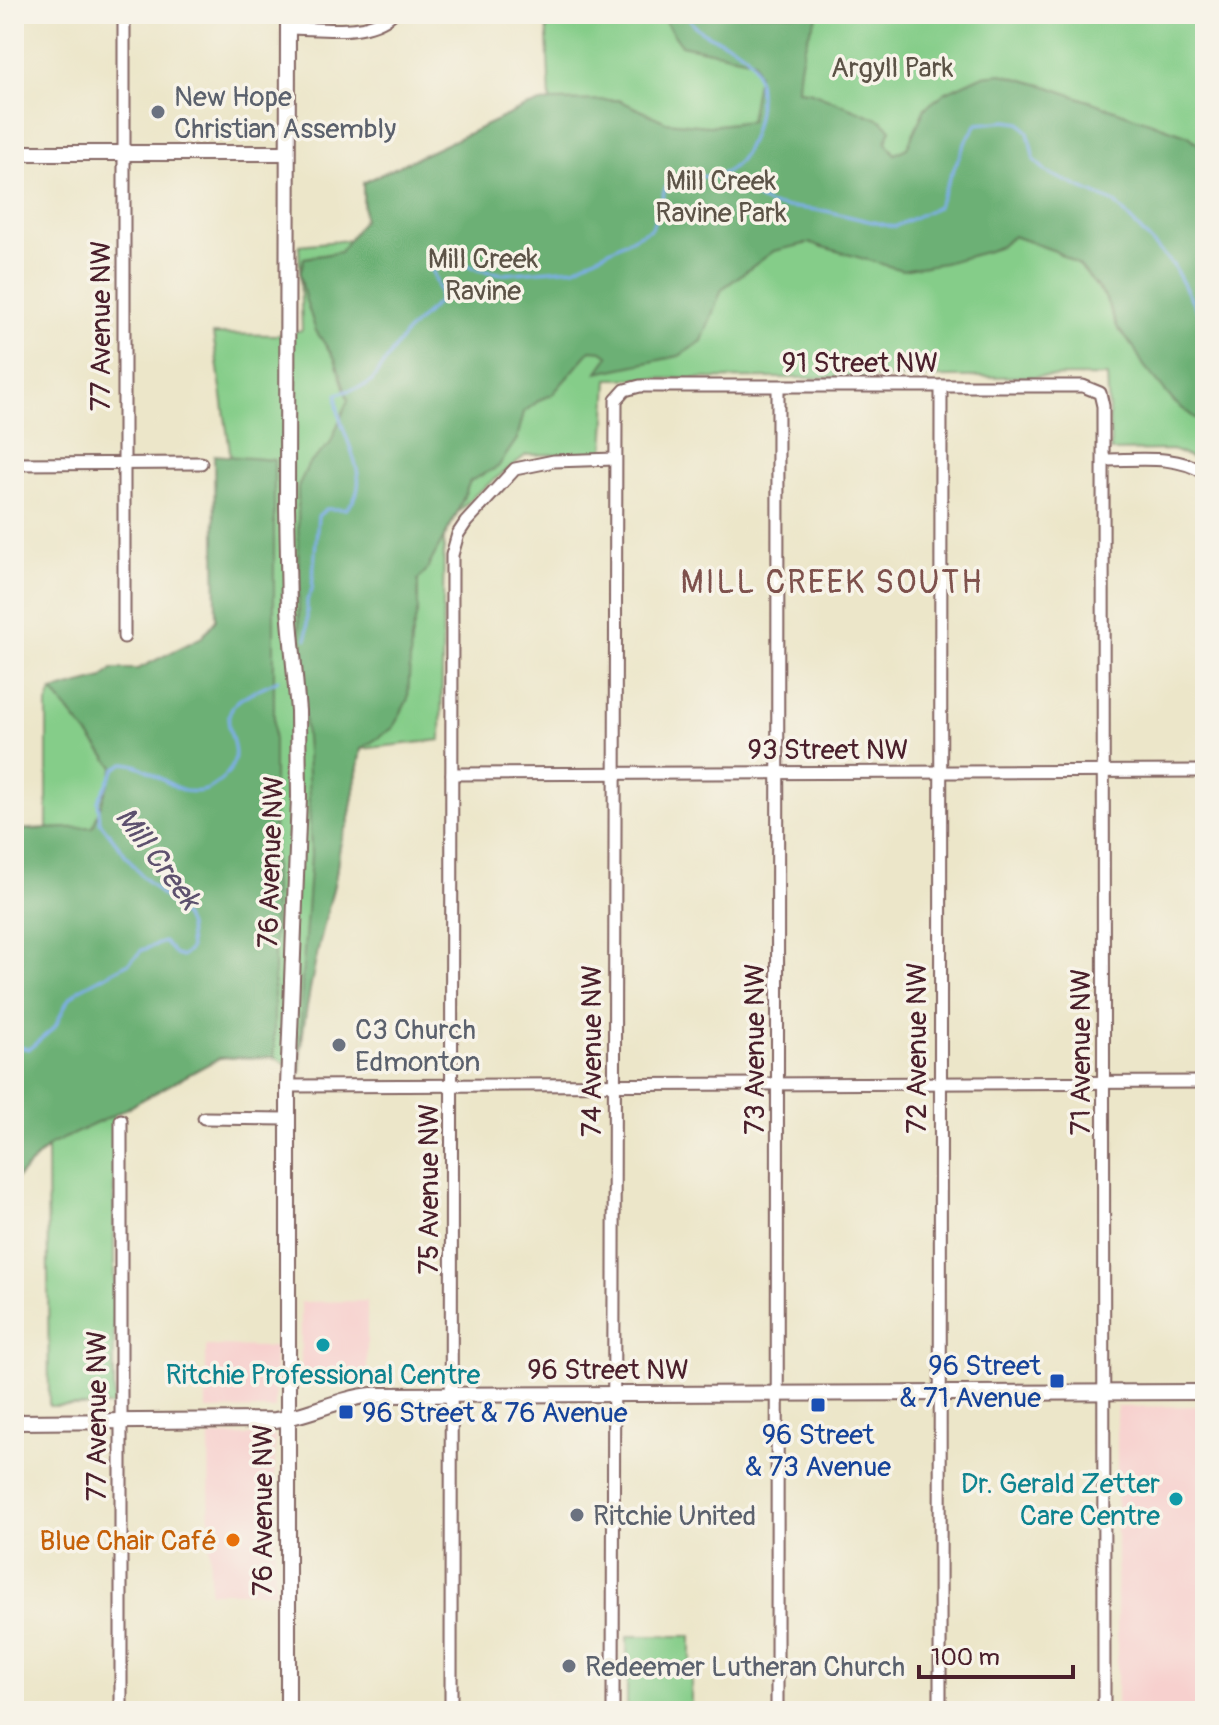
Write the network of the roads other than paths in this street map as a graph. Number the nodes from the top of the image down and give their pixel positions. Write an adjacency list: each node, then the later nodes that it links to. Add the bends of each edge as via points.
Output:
1 (124, 14): 5 (street, 77 Avenue NW)
2 (392, 14): 3 (street, via 361,28)
3 (288, 21): 6 (street, 76 Avenue NW)
4 (14, 153): 5 (street)
5 (124, 153): 6 (street); 13 (street, 77 Avenue NW)
6 (287, 153): 29 (street, 76 Avenue NW, via 287,506 299,784)
7 (941, 386): 8 (street, 91 Street NW); 10 (street, 91 Street NW, via 1083,386); 19 (street, 72 Avenue NW)
8 (778, 387): 9 (street, 91 Street NW, via 640,386); 22 (street, 73 Avenue NW)
9 (621, 393): 11 (street, 74 Avenue NW, via 615,405)
10 (1100, 393): 12 (street, 71 Avenue NW)
11 (615, 459): 21 (street, 74 Avenue NW); 23 (street, 75 Avenue NW, via 521,467 464,524 455,541)
12 (1104, 460): 16 (street, via 1173,460); 20 (street, 71 Avenue NW)
13 (124, 463): 14 (street); 15 (street); 17 (street, 77 Avenue NW)
14 (201, 463)
15 (14, 464)
16 (1205, 473)
17 (124, 637)
18 (1205, 771): 20 (street, 93 Street NW)
19 (941, 772): 20 (street, 93 Street NW); 22 (street, 93 Street NW); 25 (street, 72 Avenue NW)
20 (1104, 772): 26 (street, 71 Avenue NW)
21 (615, 773): 22 (street, 93 Street NW); 23 (street, 93 Street NW); 27 (street, 74 Avenue NW)
22 (778, 773): 28 (street, 73 Avenue NW)
23 (452, 774): 30 (street, 75 Avenue NW)
24 (1205, 1082): 26 (street)
25 (940, 1083): 26 (street); 28 (street); 35 (street, 72 Avenue NW)
26 (1104, 1083): 36 (street, 71 Avenue NW)
27 (615, 1084): 28 (street); 30 (street); 39 (street, 74 Avenue NW)
28 (778, 1084): 37 (street, 73 Avenue NW)
29 (288, 1086): 30 (street); 32 (street, 76 Avenue NW)
30 (451, 1086): 38 (street, 75 Avenue NW)
31 (204, 1118): 32 (street)
32 (288, 1119): 40 (street, 76 Avenue NW)
33 (121, 1120): 42 (street, 77 Avenue NW)
34 (1205, 1392): 36 (street, 96 Street NW)
35 (941, 1393): 36 (street, 96 Street NW); 37 (street, 96 Street NW); 48 (street, 72 Avenue NW)
36 (1104, 1393): 49 (street, 71 Avenue NW)
37 (778, 1394): 39 (street, 96 Street NW); 47 (street, 73 Avenue NW)
38 (452, 1395): 39 (street, 96 Street NW); 40 (street, 96 Street NW, via 357,1397); 45 (street, 75 Avenue NW)
39 (615, 1395): 46 (street, 74 Avenue NW)
40 (288, 1418): 42 (street, 96 Street NW); 44 (street, 76 Avenue NW)
41 (14, 1422): 42 (street, 96 Street NW)
42 (120, 1422): 43 (street, 77 Avenue NW)
43 (121, 1711)
44 (288, 1711)
45 (451, 1711)
46 (613, 1711)
47 (777, 1711)
48 (940, 1711)
49 (1104, 1711)

